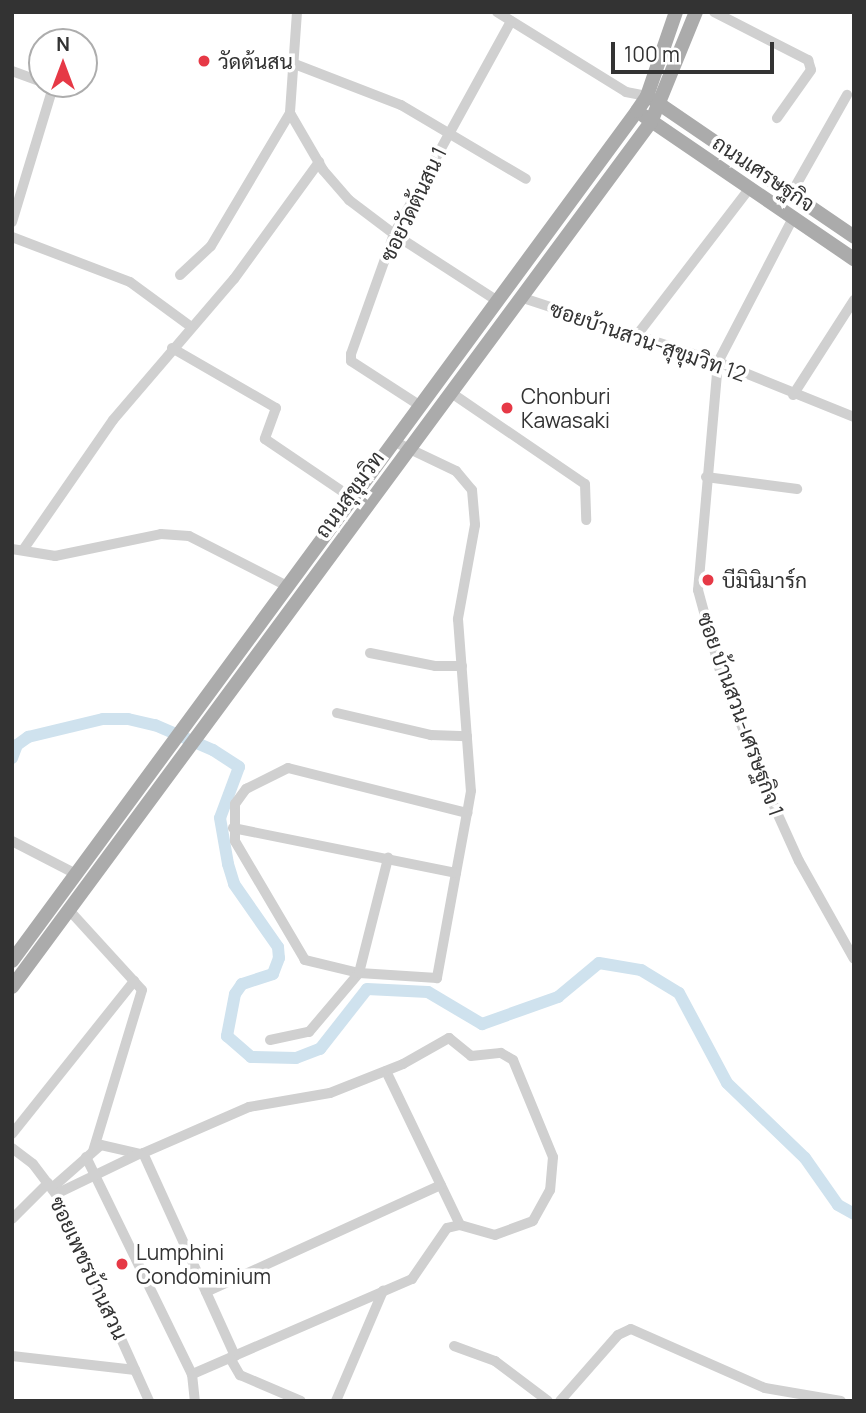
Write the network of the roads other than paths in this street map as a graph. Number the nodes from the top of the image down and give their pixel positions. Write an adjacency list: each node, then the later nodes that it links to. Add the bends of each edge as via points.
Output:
1 (297, 12): 7 (street)
2 (497, 12): 6 (street)
3 (676, 12): 10 (main road, ถนนสุขุมวิท)
4 (696, 12): 12 (main road, ถนนสุขุมวิท)
5 (714, 12): 15 (street, via 808,60 811,70)
6 (511, 21): 8 (street); 17 (street, ซอยวัดต้นสน 1)
7 (292, 63): 14 (street); 17 (street, via 401,105)
8 (626, 92): 10 (street); 13 (street)
9 (847, 94): 21 (street)
10 (647, 96): 12 (main road, ถนนเศรษฐกิจ); 13 (main road, ถนนสุขุมวิท)
11 (50, 98): 23 (street)
12 (661, 105): 16 (main road, ถนนสุขุมวิท); 21 (main road, ถนนเศรษฐกิจ)
13 (637, 111): 16 (main road, ถนนเศรษฐกิจ); 30 (main road, ถนนสุขุมวิท)
14 (290, 113): 18 (street); 28 (street, via 211,246)
15 (777, 118)
16 (651, 122): 20 (main road, ถนนเศรษฐกิจ); 29 (main road, ถนนสุขุมวิท)
17 (448, 133): 19 (street); 24 (street, ซอยวัดต้นสน 1)
18 (319, 162): 24 (street, via 349,200); 32 (street, via 234,279)
19 (526, 179)
20 (750, 188): 22 (main road, ถนนเศรษฐกิจ); 33 (street)
21 (791, 194): 26 (main road, ถนนเศรษฐกิจ)
22 (793, 218): 27 (main road, ถนนเศรษฐกิจ); 35 (street, ซอย บ้านสวน-เศรษฐกิจ 1)
23 (12, 222)
24 (394, 234): 30 (street); 38 (street, ซอยวัดต้นสน 1, via 351,361)
25 (12, 237): 32 (street, via 130,282)
26 (854, 237)
27 (854, 259)
28 (180, 275)
29 (520, 297): 33 (street, ซอยบ้านสวน-สุขุมวิท 12); 36 (main road, ถนนสุขุมวิท)
30 (496, 300): 38 (main road, ถนนสุขุมวิท)
31 (854, 300): 37 (street)
32 (191, 326): 34 (street)
33 (637, 335): 35 (street, ซอยบ้านสวน-สุขุมวิท 12)
34 (172, 348): 44 (street, via 276,408 265,439); 46 (street)
35 (718, 362): 37 (street, ซอยบ้านสวน-สุขุมวิท 12); 42 (street, ซอย บ้านสวน-เศรษฐกิจ 1)
36 (450, 392): 41 (main road, ถนนสุขุมวิท); 45 (street, via 585,484)
37 (793, 395): 39 (street, ซอยบ้านสวน-สุขุมวิท 12)
38 (419, 405): 40 (main road, ถนนสุขุมวิท)
39 (854, 417)
40 (393, 441): 41 (street); 44 (main road, ถนนสุขุมวิท)
41 (409, 448): 49 (street, via 456,471 472,490 475,525 458,619); 54 (main road, ถนนสุขุมวิท)
42 (706, 477): 43 (street); 61 (street, ซอย บ้านสวน-เศรษฐกิจ 1, via 698,561 703,617 769,795 799,861)
43 (797, 489)
44 (352, 498): 47 (main road, ถนนสุขุมวิท)
45 (586, 520)
46 (18, 550): 47 (street, via 55,556 161,534 189,536)
47 (287, 586): 53 (main road, ถนนสุขุมวิท)
48 (370, 653): 49 (street, via 435,666)
49 (462, 666): 51 (street)
50 (337, 713): 51 (street, via 430,735)
51 (467, 736): 52 (street, via 471,791)
52 (467, 813): 55 (street, via 288,768 246,789 232,811); 58 (street)
53 (120, 814): 54 (main road); 59 (main road, ถนนสุขุมวิท)
54 (133, 823): 60 (main road, ถนนสุขุมวิท)
55 (233, 828): 57 (street); 63 (street, via 239,851 301,957)
56 (12, 841): 59 (street)
57 (388, 858): 58 (street); 63 (street)
58 (456, 873): 63 (street, via 437,978)
59 (76, 874): 62 (main road, ถนนสุขุมวิท)
60 (69, 910): 64 (street); 65 (main road, ถนนสุขุมวิท)
61 (854, 960)
62 (12, 961)
63 (359, 973): 66 (street, via 309,1032)
64 (134, 981): 68 (street); 70 (street, via 142,989)
65 (12, 987)
66 (270, 1040)
67 (386, 1070): 71 (street, via 323,1095 249,1107); 73 (street); 76 (street, via 449,1038 471,1056 501,1053 515,1064 553,1157 548,1196 533,1222 522,1229 486,1235)
68 (12, 1134)
69 (12, 1148): 74 (street, ซอยเพชรบ้านสวน)
70 (89, 1154): 71 (street, via 105,1145); 72 (street); 74 (street)
71 (141, 1154): 72 (street); 78 (street)
72 (95, 1172): 74 (street); 83 (street)
73 (441, 1185): 76 (street); 78 (street)
74 (52, 1188): 75 (street); 82 (street, ซอยเพชรบ้านสวน)
75 (12, 1219)
76 (460, 1225): 77 (street, via 441,1233 412,1279)
77 (383, 1291): 81 (street); 87 (street)
78 (206, 1292): 81 (street)
79 (454, 1346): 88 (street, via 495,1361)
80 (12, 1356): 82 (street)
81 (233, 1357): 83 (street); 86 (street, via 240,1375)
82 (135, 1370): 84 (street, ซอยเพชรบ้านสวน)
83 (192, 1374): 85 (street)
84 (149, 1401)
85 (195, 1401)
86 (301, 1401)
87 (336, 1401)
88 (548, 1401)
89 (560, 1401): 90 (street, via 618,1335 631,1329 765,1388)
90 (841, 1401)

